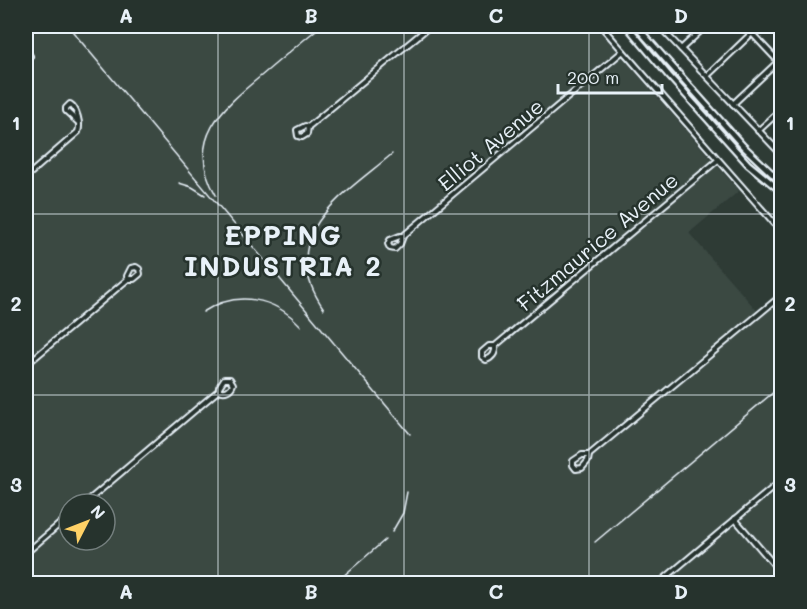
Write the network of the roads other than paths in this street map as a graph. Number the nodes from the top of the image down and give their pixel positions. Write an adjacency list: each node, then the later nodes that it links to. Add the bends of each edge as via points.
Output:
1 (207, 26): 2 (street)
2 (214, 26)
3 (430, 26): 20 (street)
4 (601, 26): 13 (street)
5 (627, 26): 26 (main road, via 748,164)
6 (636, 26): 25 (main road, via 743,146)
7 (659, 26): 11 (street)
8 (706, 26): 11 (street)
9 (745, 26): 10 (street)
10 (752, 33): 15 (street); 16 (street)
11 (681, 49): 16 (street)
12 (26, 50): 14 (street, via 30,56)
13 (623, 51): 23 (street); 28 (street, Elliot Avenue)
14 (26, 59)
15 (780, 60): 17 (street)
16 (707, 76): 17 (street)
17 (733, 104): 21 (street)
18 (782, 109): 21 (street)
19 (79, 123): 19 (street, via 66,111 70,104 75,108); 24 (street, via 80,130)
20 (308, 127)
21 (758, 131): 22 (street)
22 (782, 155)
23 (718, 160): 27 (street); 31 (street, Fitzmaurice Avenue)
24 (26, 177)
25 (782, 183)
26 (782, 192)
27 (782, 232)
28 (403, 236)
29 (128, 279): 32 (street)
30 (782, 295): 34 (street)
31 (495, 346)
32 (26, 364)
33 (219, 390): 36 (street)
34 (589, 455): 34 (street, via 582,468 574,468 575,459)
35 (782, 480): 37 (street)
36 (98, 492)
37 (735, 519): 40 (street); 43 (street)
38 (57, 526): 39 (street)
39 (26, 553)
40 (782, 575): 44 (main road)
41 (26, 576): 42 (street)
42 (31, 584)
43 (658, 584)
44 (773, 584)

